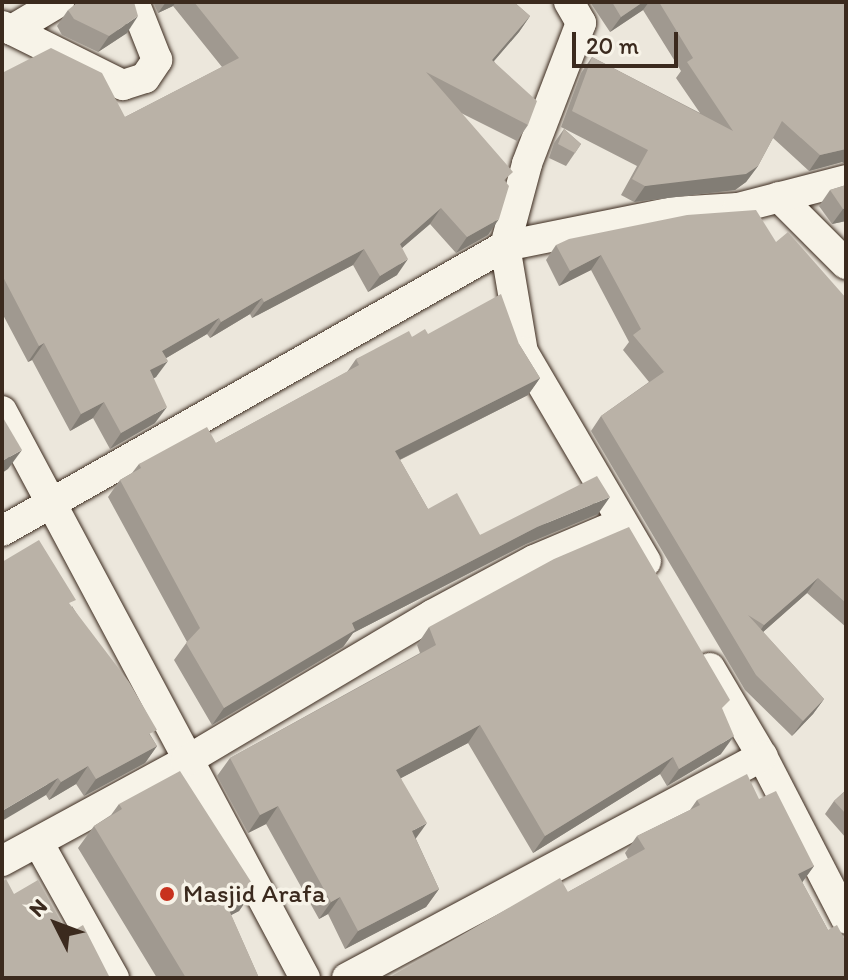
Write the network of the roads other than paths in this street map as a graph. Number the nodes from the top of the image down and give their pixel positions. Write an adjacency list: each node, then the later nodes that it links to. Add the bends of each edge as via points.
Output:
1 (59, 2): 4 (street)
2 (134, 2): 4 (street, via 157,60 145,78 123,85)
3 (569, 2): 7 (street, via 581,23 527,164)
4 (7, 28)
5 (846, 180): 6 (street)
6 (779, 197): 7 (street); 8 (street)
7 (505, 246): 10 (street); 11 (street, via 523,352)
8 (846, 264)
9 (2, 411): 10 (street)
10 (51, 504): 12 (street); 16 (street)
11 (622, 523): 13 (street); 16 (street, via 534,560 432,615)
12 (2, 531)
13 (664, 592)
14 (696, 646): 15 (street)
15 (762, 756): 19 (street); 22 (street)
16 (186, 761): 17 (street); 21 (street)
17 (38, 842): 18 (street); 20 (street)
18 (2, 861)
19 (846, 919)
20 (114, 978)
21 (305, 978)
22 (347, 978)

